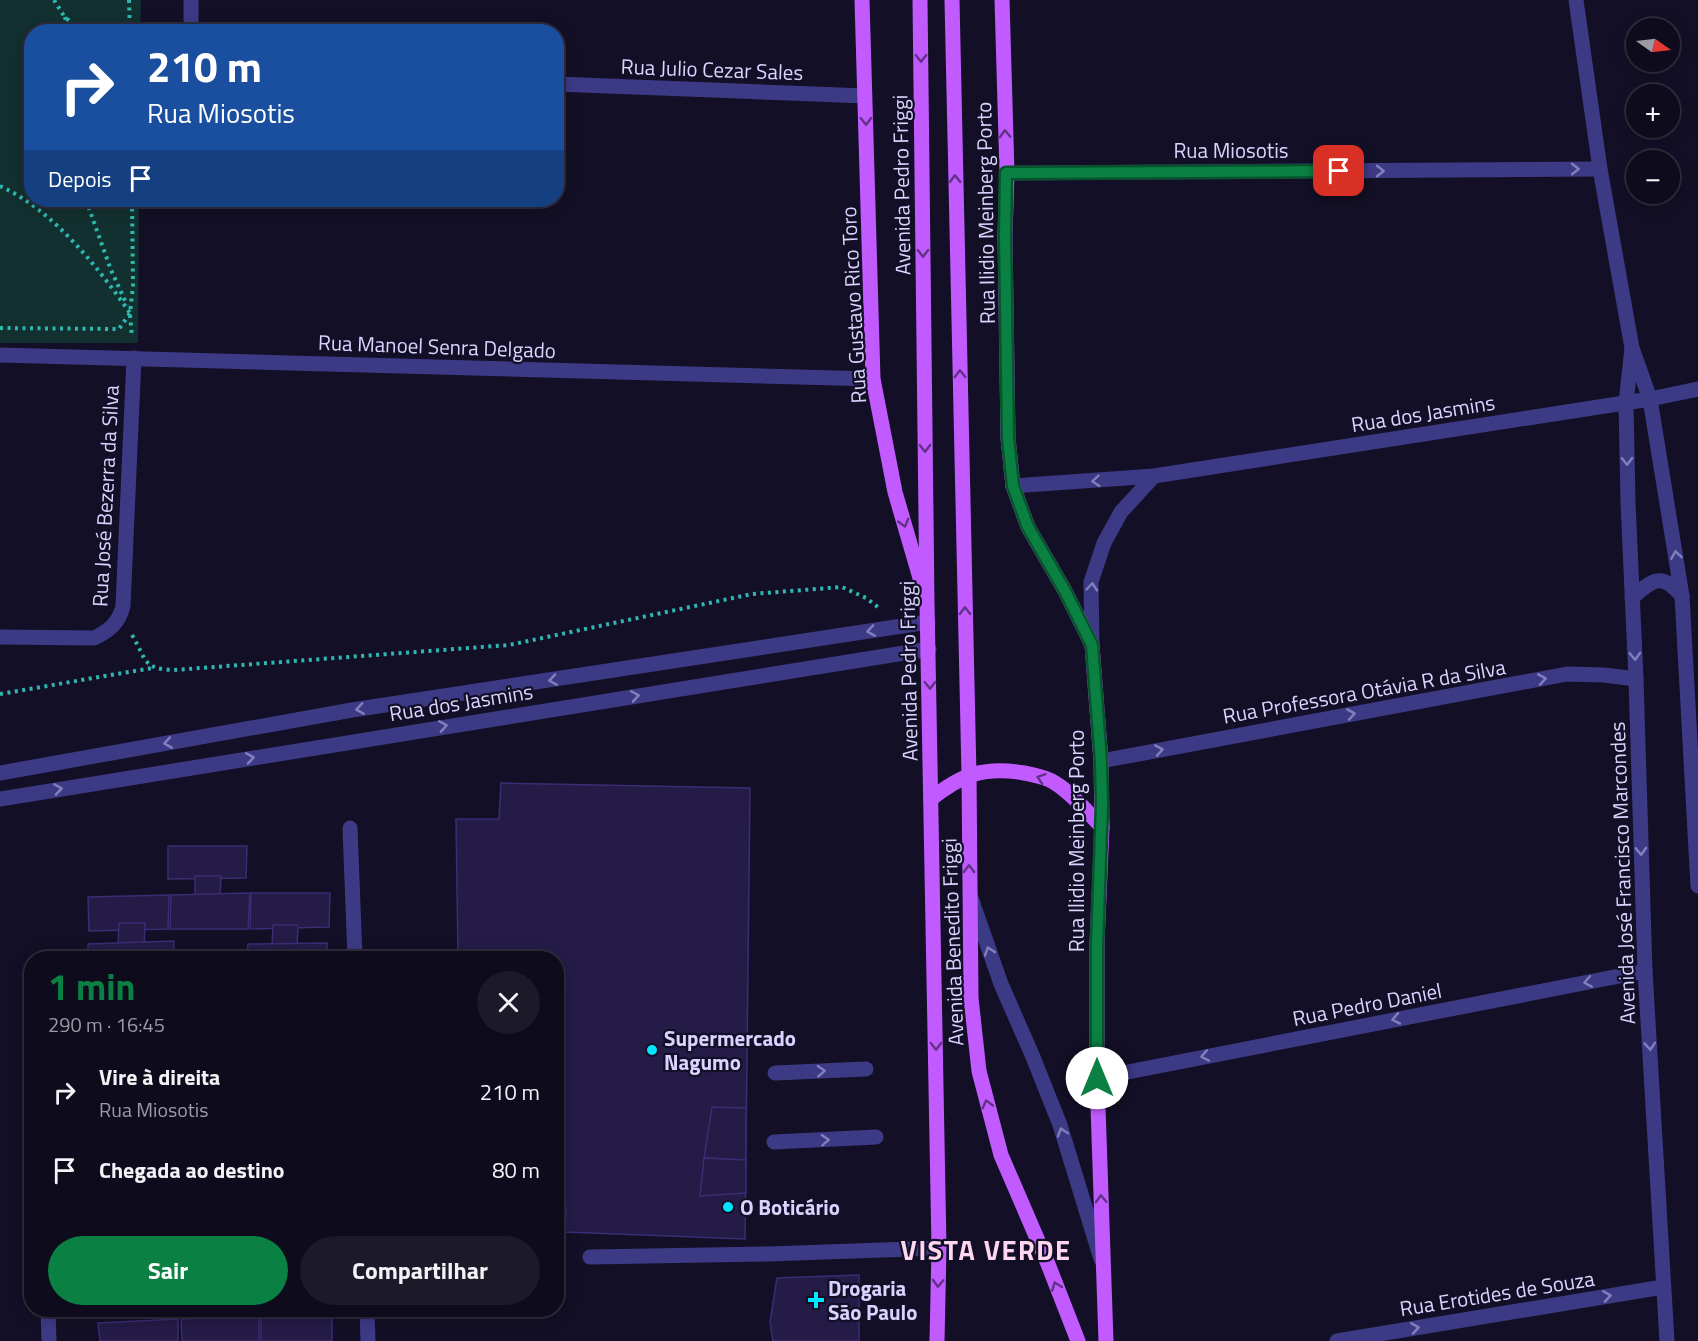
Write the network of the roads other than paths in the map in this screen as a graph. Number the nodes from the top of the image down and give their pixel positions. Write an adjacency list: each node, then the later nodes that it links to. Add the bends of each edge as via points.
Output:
1 (190, 0): 7 (street)
2 (862, 0): 9 (main road, Rua Gustavo Rico Toro)
3 (920, 0): 23 (main road, Avenida Pedro Friggi, one-way to 23)
4 (952, 0): 32 (main road, one-way to 4)
5 (1002, 0): 11 (main road, Rua Ilidio Meinberg Porto, one-way to 5)
6 (1576, 0): 10 (street)
7 (191, 24)
8 (564, 84): 9 (street, Rua Julio Cezar Sales)
9 (866, 96): 15 (main road, Rua Gustavo Rico Toro, one-way to 15)
10 (1600, 169): 11 (street, Rua Miosotis, one-way to 10); 12 (street)
11 (1006, 173): 20 (main road, Rua Ilidio Meinberg Porto, via 1008,438)
12 (1632, 348): 17 (street); 18 (street, Avenida José Francisco Marcondes)
13 (0, 355): 14 (street, Rua Manoel Senra Delgado)
14 (134, 358): 15 (street, Rua Manoel Senra Delgado); 25 (street, Rua José Bezerra da Silva, via 121,616 94,638)
15 (873, 379): 23 (main road, Rua Gustavo Rico Toro, one-way to 23, via 895,492)
16 (1698, 389): 17 (street, Rua dos Jasmins)
17 (1650, 399): 18 (street, Rua dos Jasmins); 21 (street, one-way to 17)
18 (1626, 403): 19 (street, Rua dos Jasmins); 22 (street, Avenida José Francisco Marcondes, one-way to 22)
19 (1154, 476): 20 (street, Rua dos Jasmins, one-way to 20); 26 (street, one-way to 19, via 1091,582 1104,543 1122,512)
20 (1013, 486): 26 (main road, Rua Ilidio Meinberg Porto, via 1028,527)
21 (1682, 596): 22 (street, via 1672,583 1660,580 1647,584); 27 (street)
22 (1632, 598): 29 (street, Avenida José Francisco Marcondes, one-way to 29)
23 (927, 602): 24 (main road, Avenida Pedro Friggi)
24 (928, 622): 28 (main road, Avenida Pedro Friggi); 31 (street, Rua dos Jasmins, one-way to 31, via 352,710)
25 (0, 637)
26 (1092, 645): 30 (main road, Rua Ilidio Meinberg Porto)
27 (1692, 646): 37 (street)
28 (929, 650): 33 (street, Rua dos Jasmins, one-way to 28); 34 (main road, Avenida Pedro Friggi, one-way to 34)
29 (1636, 680): 30 (street, Rua Professora Otávia R da Silva, one-way to 29, via 1567,674); 40 (street, Avenida José Francisco Marcondes, one-way to 40)
30 (1101, 761): 35 (main road, Rua Ilidio Meinberg Porto)
31 (0, 773)
32 (969, 775): 34 (main road); 35 (main road, one-way to 32, via 1054,782 1004,770); 38 (main road, Avenida Benedito Friggi, one-way to 32)
33 (0, 799)
34 (931, 799): 46 (main road, Avenida Pedro Friggi, one-way to 46)
35 (1102, 827): 43 (main road, Rua Ilidio Meinberg Porto)
36 (350, 828): 39 (street)
37 (1698, 886)
38 (969, 892): 48 (street, one-way to 38, via 1060,1125 1001,984); 55 (main road, Avenida Benedito Friggi, one-way to 38, via 1001,1155 979,1071 971,998)
39 (355, 951)
40 (1645, 971): 43 (street, Rua Pedro Daniel, one-way to 43); 49 (street, Avenida José Francisco Marcondes, one-way to 49)
41 (867, 1069): 42 (street, one-way to 41)
42 (775, 1073)
43 (1097, 1078): 48 (main road, Rua Ilidio Meinberg Porto, one-way to 43)
44 (876, 1137): 45 (street, one-way to 44)
45 (774, 1142)
46 (939, 1248): 47 (street); 54 (main road, Avenida Pedro Friggi, one-way to 54)
47 (590, 1257)
48 (1104, 1268): 56 (main road, Rua Ilidio Meinberg Porto)
49 (1664, 1287): 57 (street, Rua Erotides de Souza, one-way to 49); 58 (street, Avenida José Francisco Marcondes)
50 (48, 1317): 52 (street)
51 (367, 1317): 53 (street)
52 (49, 1341)
53 (368, 1341)
54 (937, 1341)
55 (1078, 1341)
56 (1106, 1341)
57 (1337, 1341)
58 (1666, 1341)

